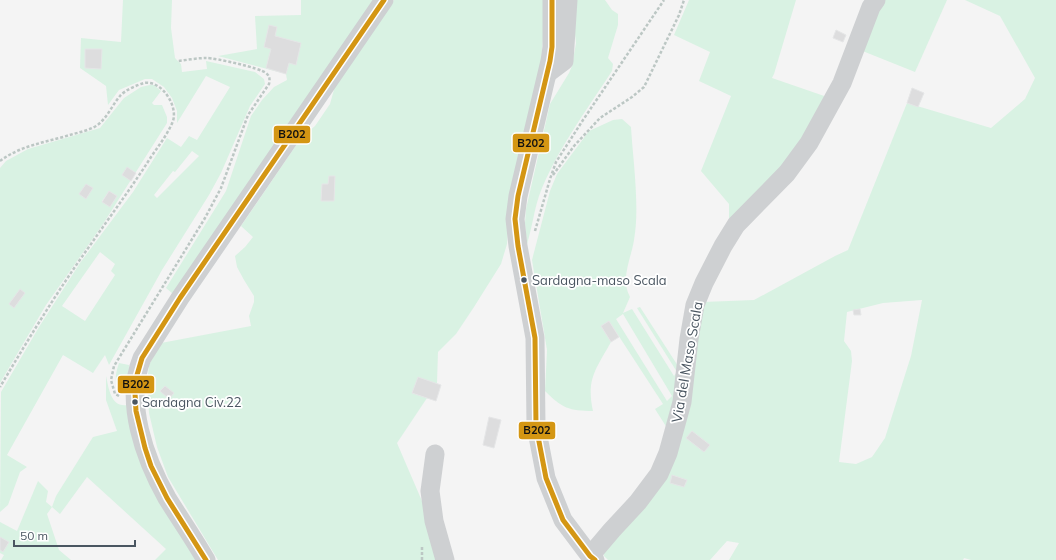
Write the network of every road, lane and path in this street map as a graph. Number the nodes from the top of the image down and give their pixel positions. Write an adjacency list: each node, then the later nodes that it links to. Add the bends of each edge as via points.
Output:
1 (384, 0): 13 (street, via 180,298 142,358 136,376)
2 (552, 0): 8 (street, via 552,47)
3 (568, 0): 8 (street, via 564,61)
4 (664, 0): 10 (path, via 556,162)
5 (684, 0): 10 (path, via 644,87 600,118 574,146)
6 (876, 0): 15 (street, Via del Maso Scala, via 871,7 842,84 809,143 787,173 736,225 704,283 695,305 682,402 668,453 658,474 638,502 612,530)
7 (178, 61): 13 (path, via 215,59 260,69 269,76 270,81 248,115 221,188 205,218 114,366 111,380 115,394)
8 (548, 73): 15 (street, via 518,196 515,219 535,338 536,426 546,478 563,520)
9 (0, 161): 12 (path, via 28,146 97,126 121,95 144,83 159,86 173,108 174,114 169,130 59,291)
10 (550, 179): 11 (path)
11 (534, 235)
12 (0, 387)
13 (135, 397): 16 (street, via 138,426 157,477)
14 (435, 454): 17 (street, via 430,491 434,521)
15 (592, 558)
16 (206, 560)
17 (445, 560)

